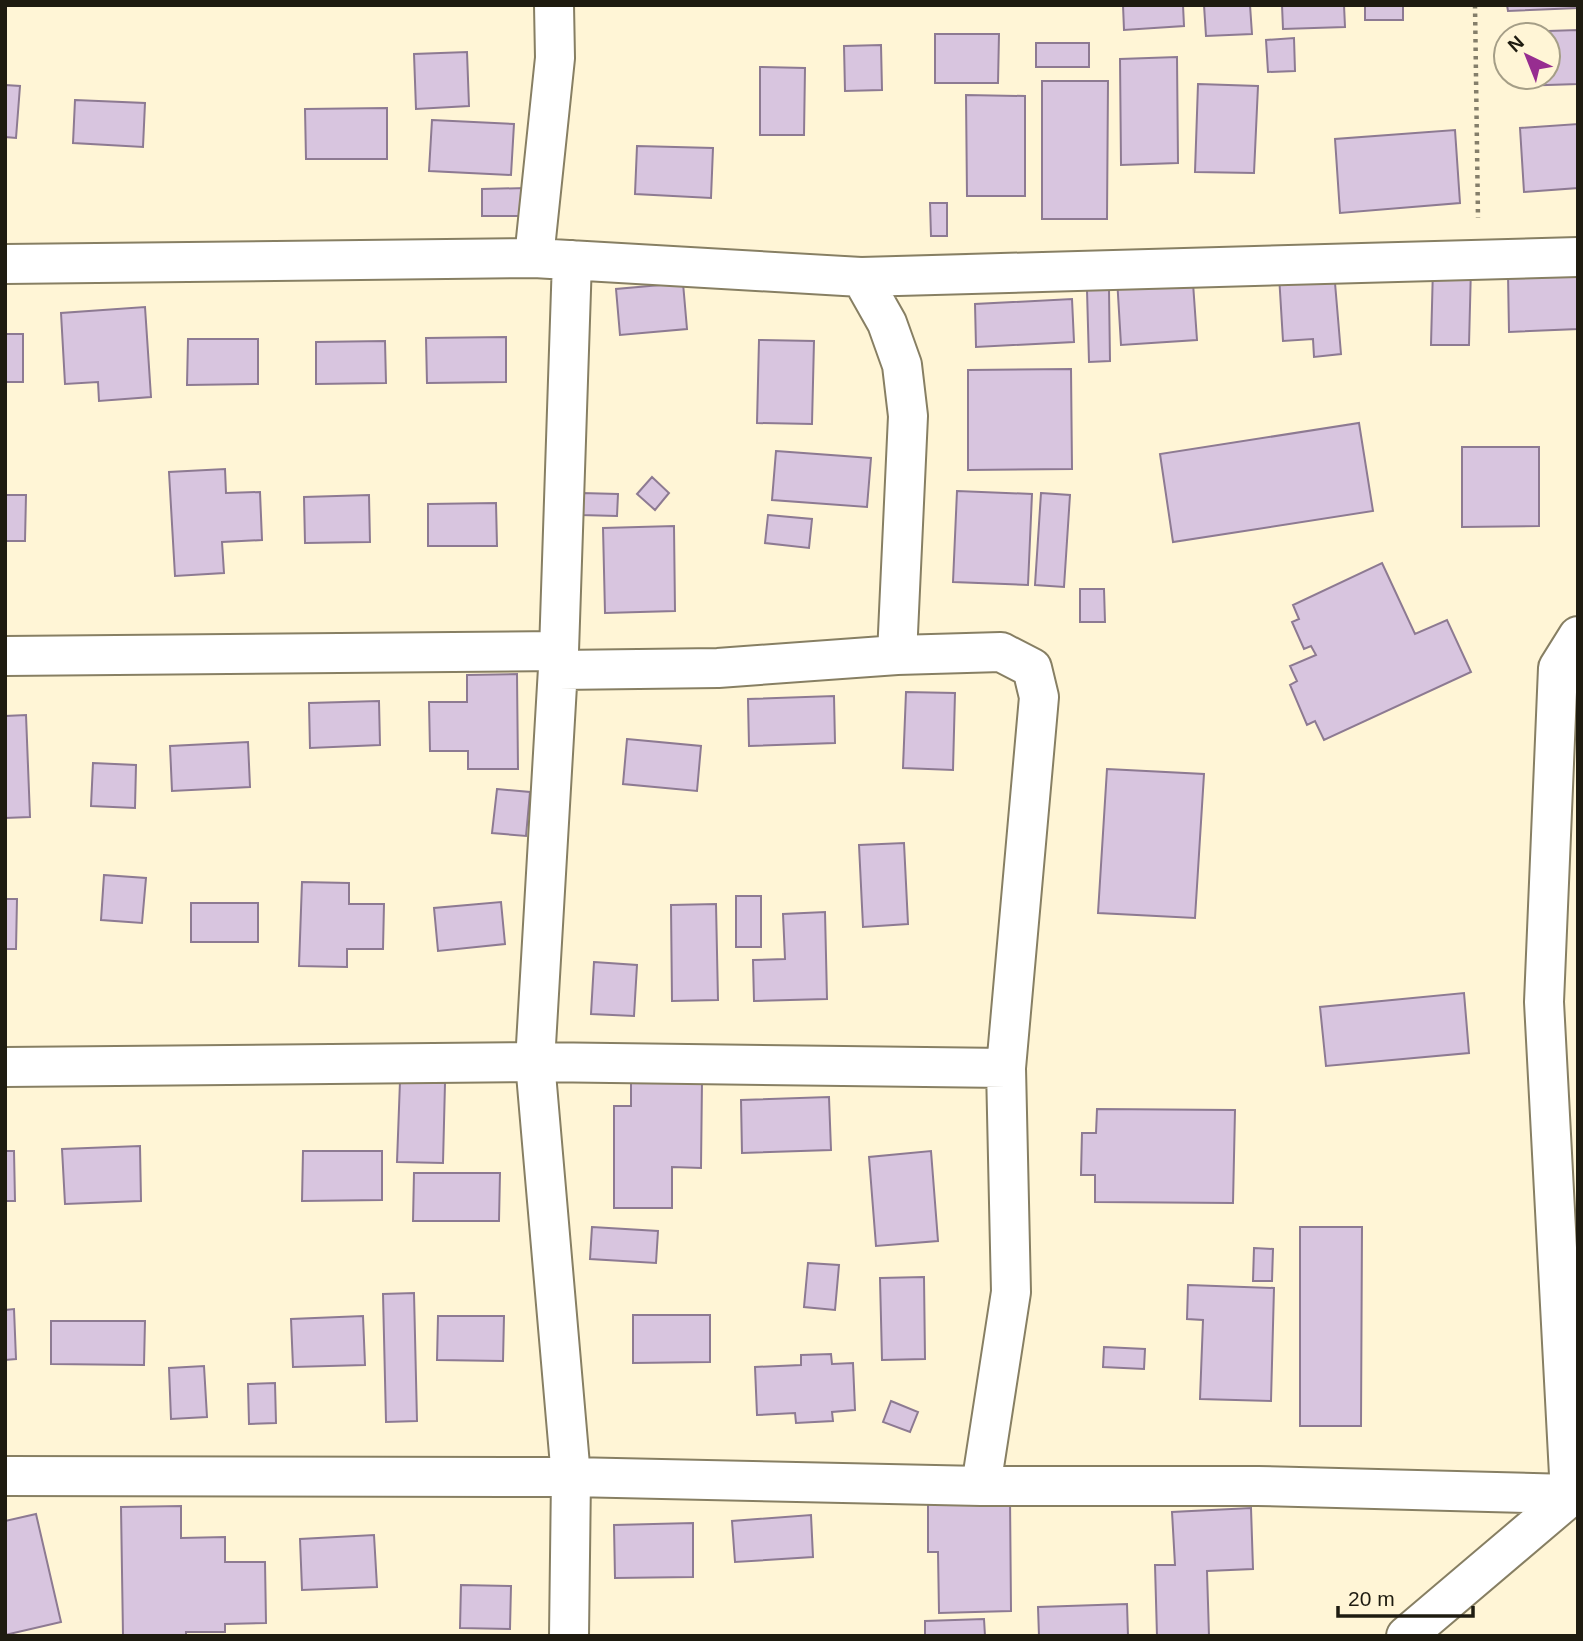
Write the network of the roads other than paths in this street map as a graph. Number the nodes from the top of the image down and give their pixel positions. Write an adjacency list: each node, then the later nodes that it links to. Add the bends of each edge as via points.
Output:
1 (554, 5): 3 (street, via 555,58)
2 (1578, 257): 6 (street)
3 (534, 258): 4 (street); 5 (street)
4 (572, 260): 6 (street); 10 (street)
5 (5, 264)
6 (861, 277): 8 (street, via 887,323 902,365 908,416)
7 (1578, 636): 17 (street, via 1558,668 1544,1002)
8 (897, 655): 10 (street, via 718,668); 13 (street, via 1002,652 1032,668 1039,696)
9 (5, 656): 10 (street)
10 (559, 661): 11 (street)
11 (535, 1062): 12 (street); 13 (street); 15 (street)
12 (5, 1067)
13 (1006, 1068): 16 (street, via 1012,1292)
14 (5, 1476): 15 (street)
15 (572, 1476): 16 (street); 18 (street)
16 (981, 1486): 17 (street)
17 (1574, 1492): 19 (street)
18 (569, 1636)
19 (1406, 1636)

